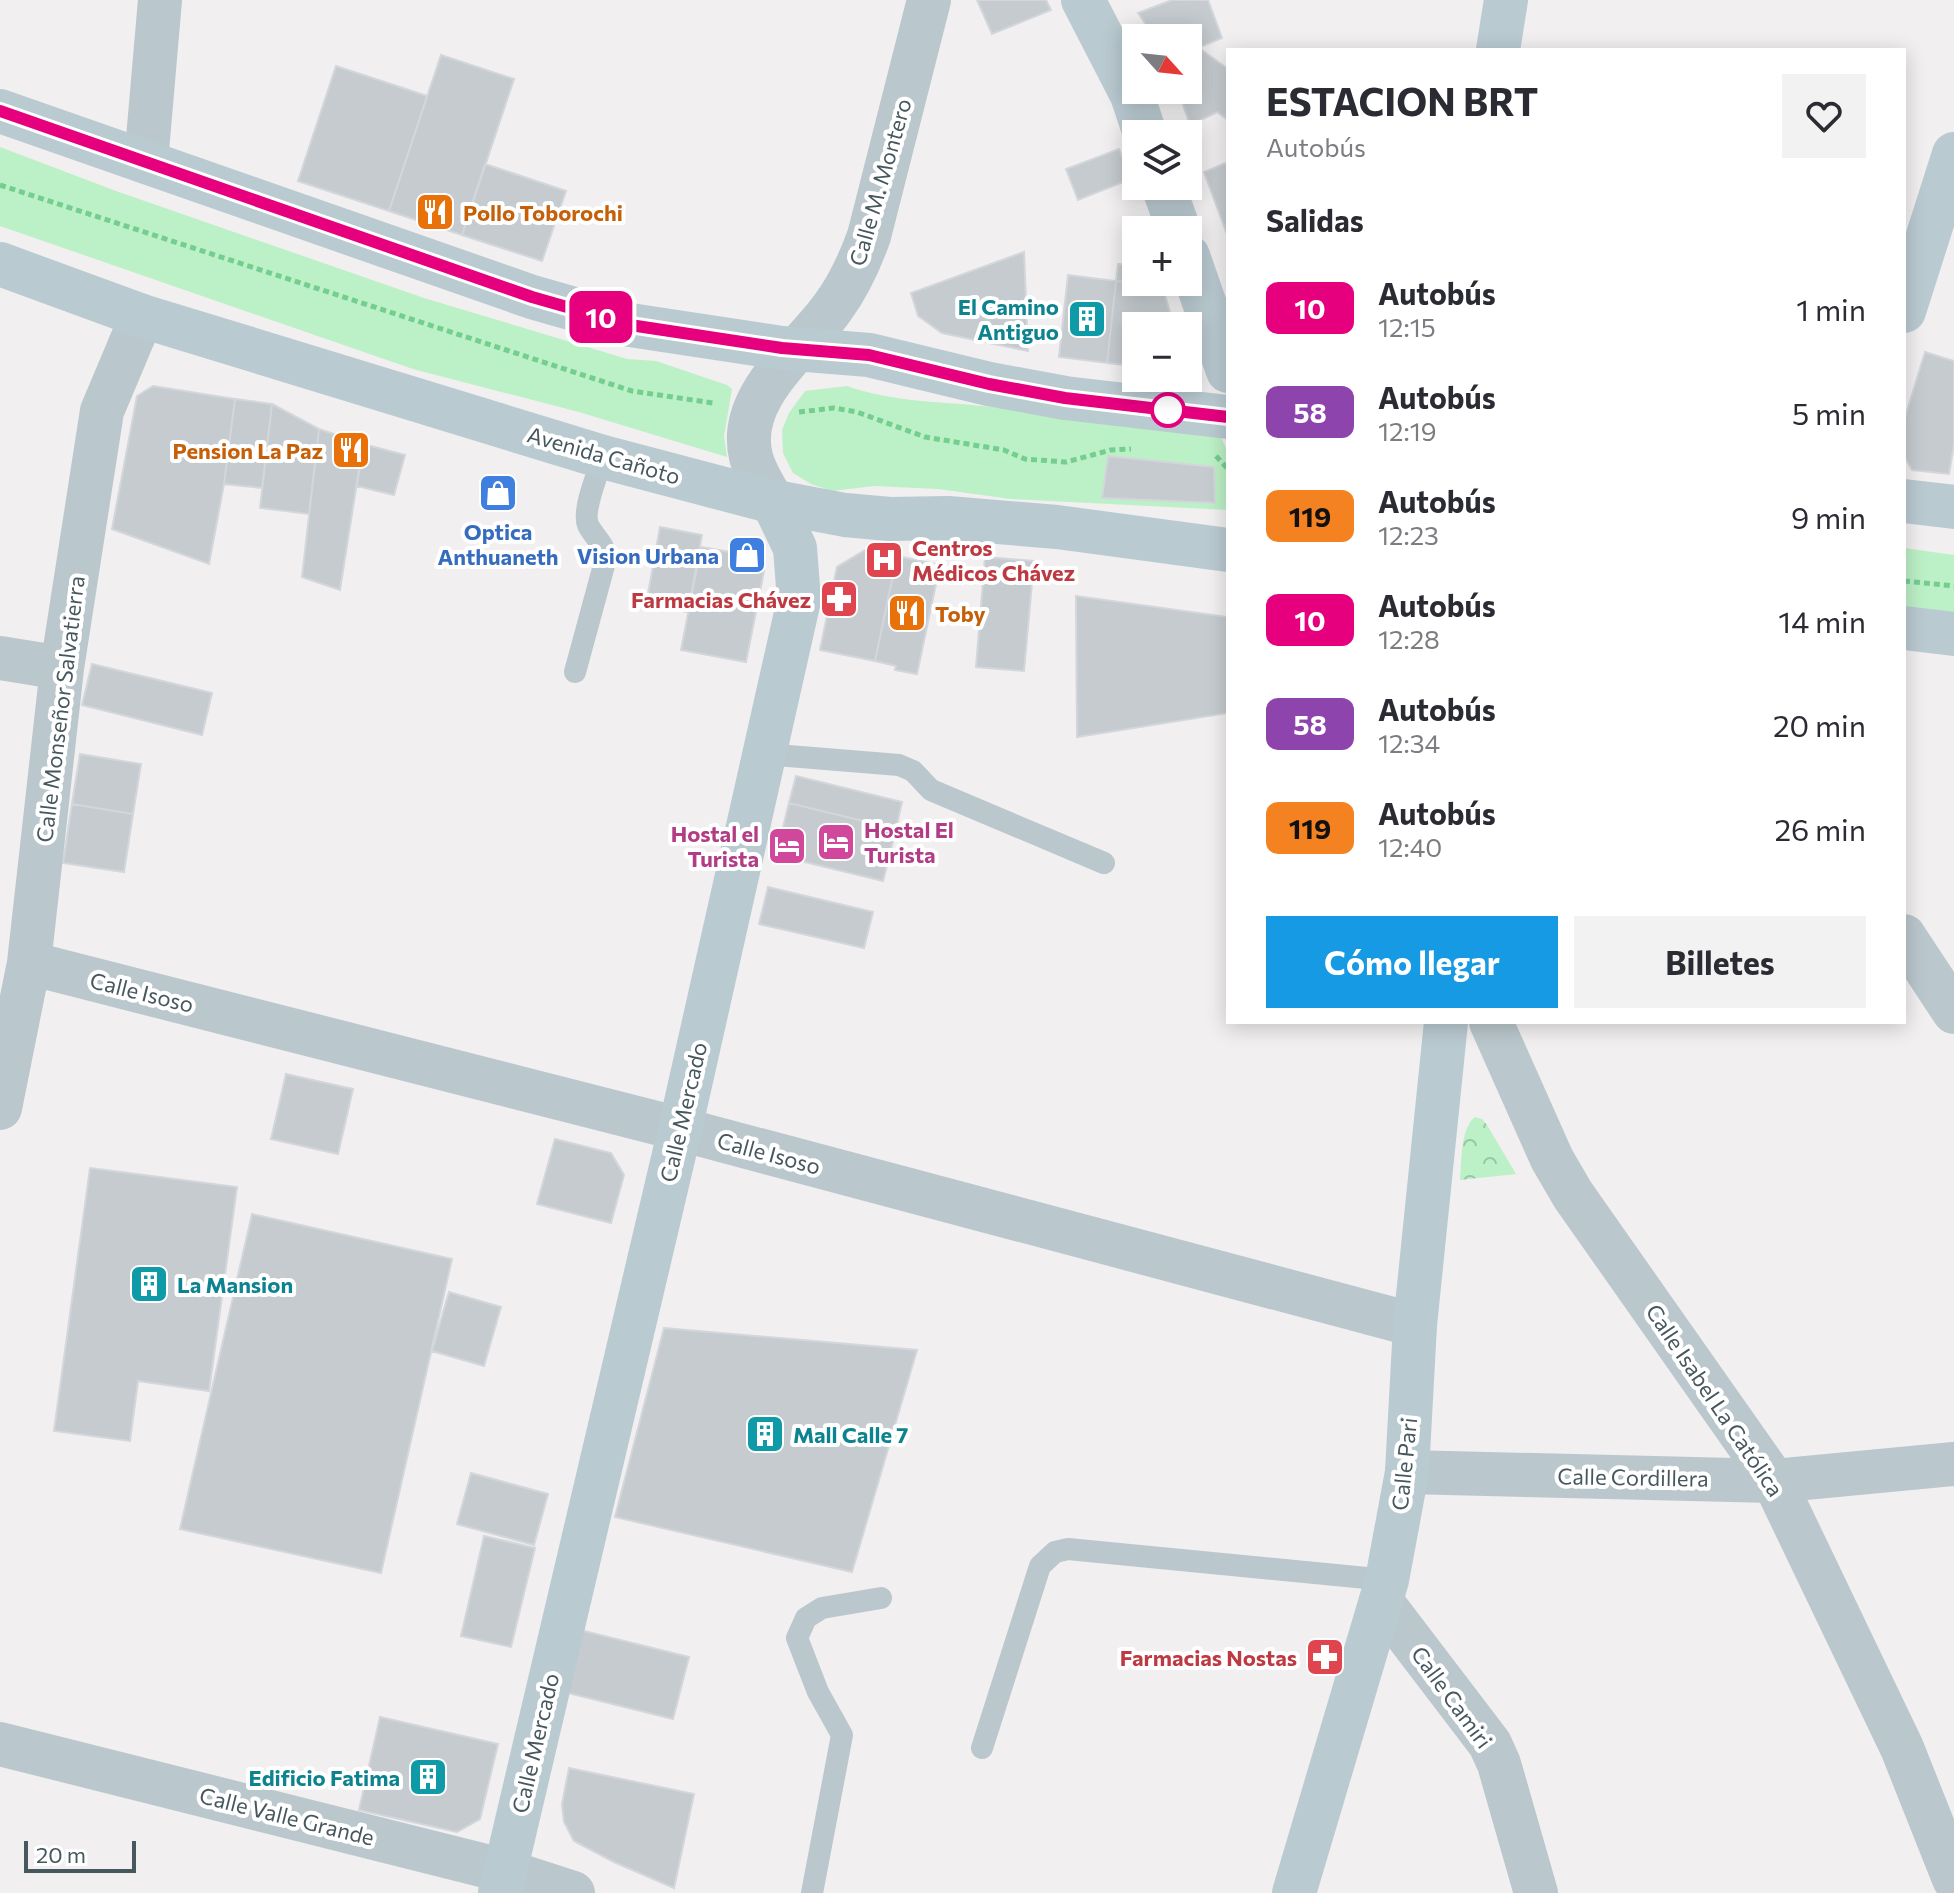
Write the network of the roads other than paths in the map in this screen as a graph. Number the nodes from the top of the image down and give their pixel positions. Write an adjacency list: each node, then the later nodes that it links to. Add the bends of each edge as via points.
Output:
1 (929, 0): 14 (street, Calle M. Montero, via 869,236 855,273)
2 (1083, 0): 7 (street)
3 (1506, 0): 5 (street)
4 (158, 3): 9 (street)
5 (1498, 48)
6 (0, 111): 9 (street)
7 (1140, 120)
8 (1954, 154): 12 (street)
9 (146, 162): 14 (street, via 532,297 616,321)
10 (0, 264): 13 (street, Avenida Cañoto)
11 (1202, 296): 15 (street)
12 (1906, 305)
13 (142, 316): 17 (street, Avenida Cañoto); 25 (street, Calle Monseñor Salvatierra, via 102,411)
14 (799, 349): 16 (street, via 869,355 1065,398); 19 (street, Calle Mercado, via 762,389 749,440 751,458)
15 (1226, 365)
16 (1226, 417)
17 (603, 457): 19 (street, Avenida Cañoto); 26 (lane, via 585,515 606,558)
18 (1906, 501): 20 (street)
19 (773, 502): 21 (street, Avenida Cañoto, via 845,515 1057,527); 27 (street, Calle Mercado, via 795,548 799,600)
20 (1954, 507)
21 (1226, 550)
22 (1906, 628): 23 (street)
23 (1954, 634)
24 (0, 658): 25 (street)
25 (62, 668): 30 (street, Calle Monseñor Salvatierra)
26 (575, 672)
27 (764, 754): 28 (lane, via 899,765 931,790); 35 (street, Calle Mercado)
28 (1104, 863)
29 (1906, 939): 31 (street)
30 (29, 963): 34 (street, Calle Monseñor Salvatierra); 35 (street, Calle Isoso)
31 (1954, 1012)
32 (1446, 1024): 36 (street, Calle Pari)
33 (1492, 1024): 39 (street, Calle Isabel La Católica, via 1573,1195)
34 (0, 1108)
35 (680, 1129): 36 (street, Calle Isoso); 45 (street, Calle Mercado)
36 (1415, 1325): 38 (street, Calle Pari)
37 (1954, 1464): 39 (street, Calle Cordillera)
38 (1407, 1472): 39 (street, Calle Cordillera); 40 (street, Calle Pari)
39 (1774, 1481): 44 (street, Calle Isabel La Católica, via 1902,1748)
40 (1384, 1591): 43 (lane, via 1081,1550 1055,1552 1040,1566); 48 (street, Calle Pari); 49 (street, Calle Camiri, via 1490,1744)
41 (881, 1598): 47 (lane, via 822,1608 806,1618 797,1638 842,1735)
42 (0, 1744): 45 (street, Calle Valle Grande)
43 (982, 1748)
44 (1954, 1879)
45 (503, 1882): 46 (street, Calle Valle Grande)
46 (573, 1893)
47 (812, 1893)
48 (1294, 1893)
49 (1536, 1893)

